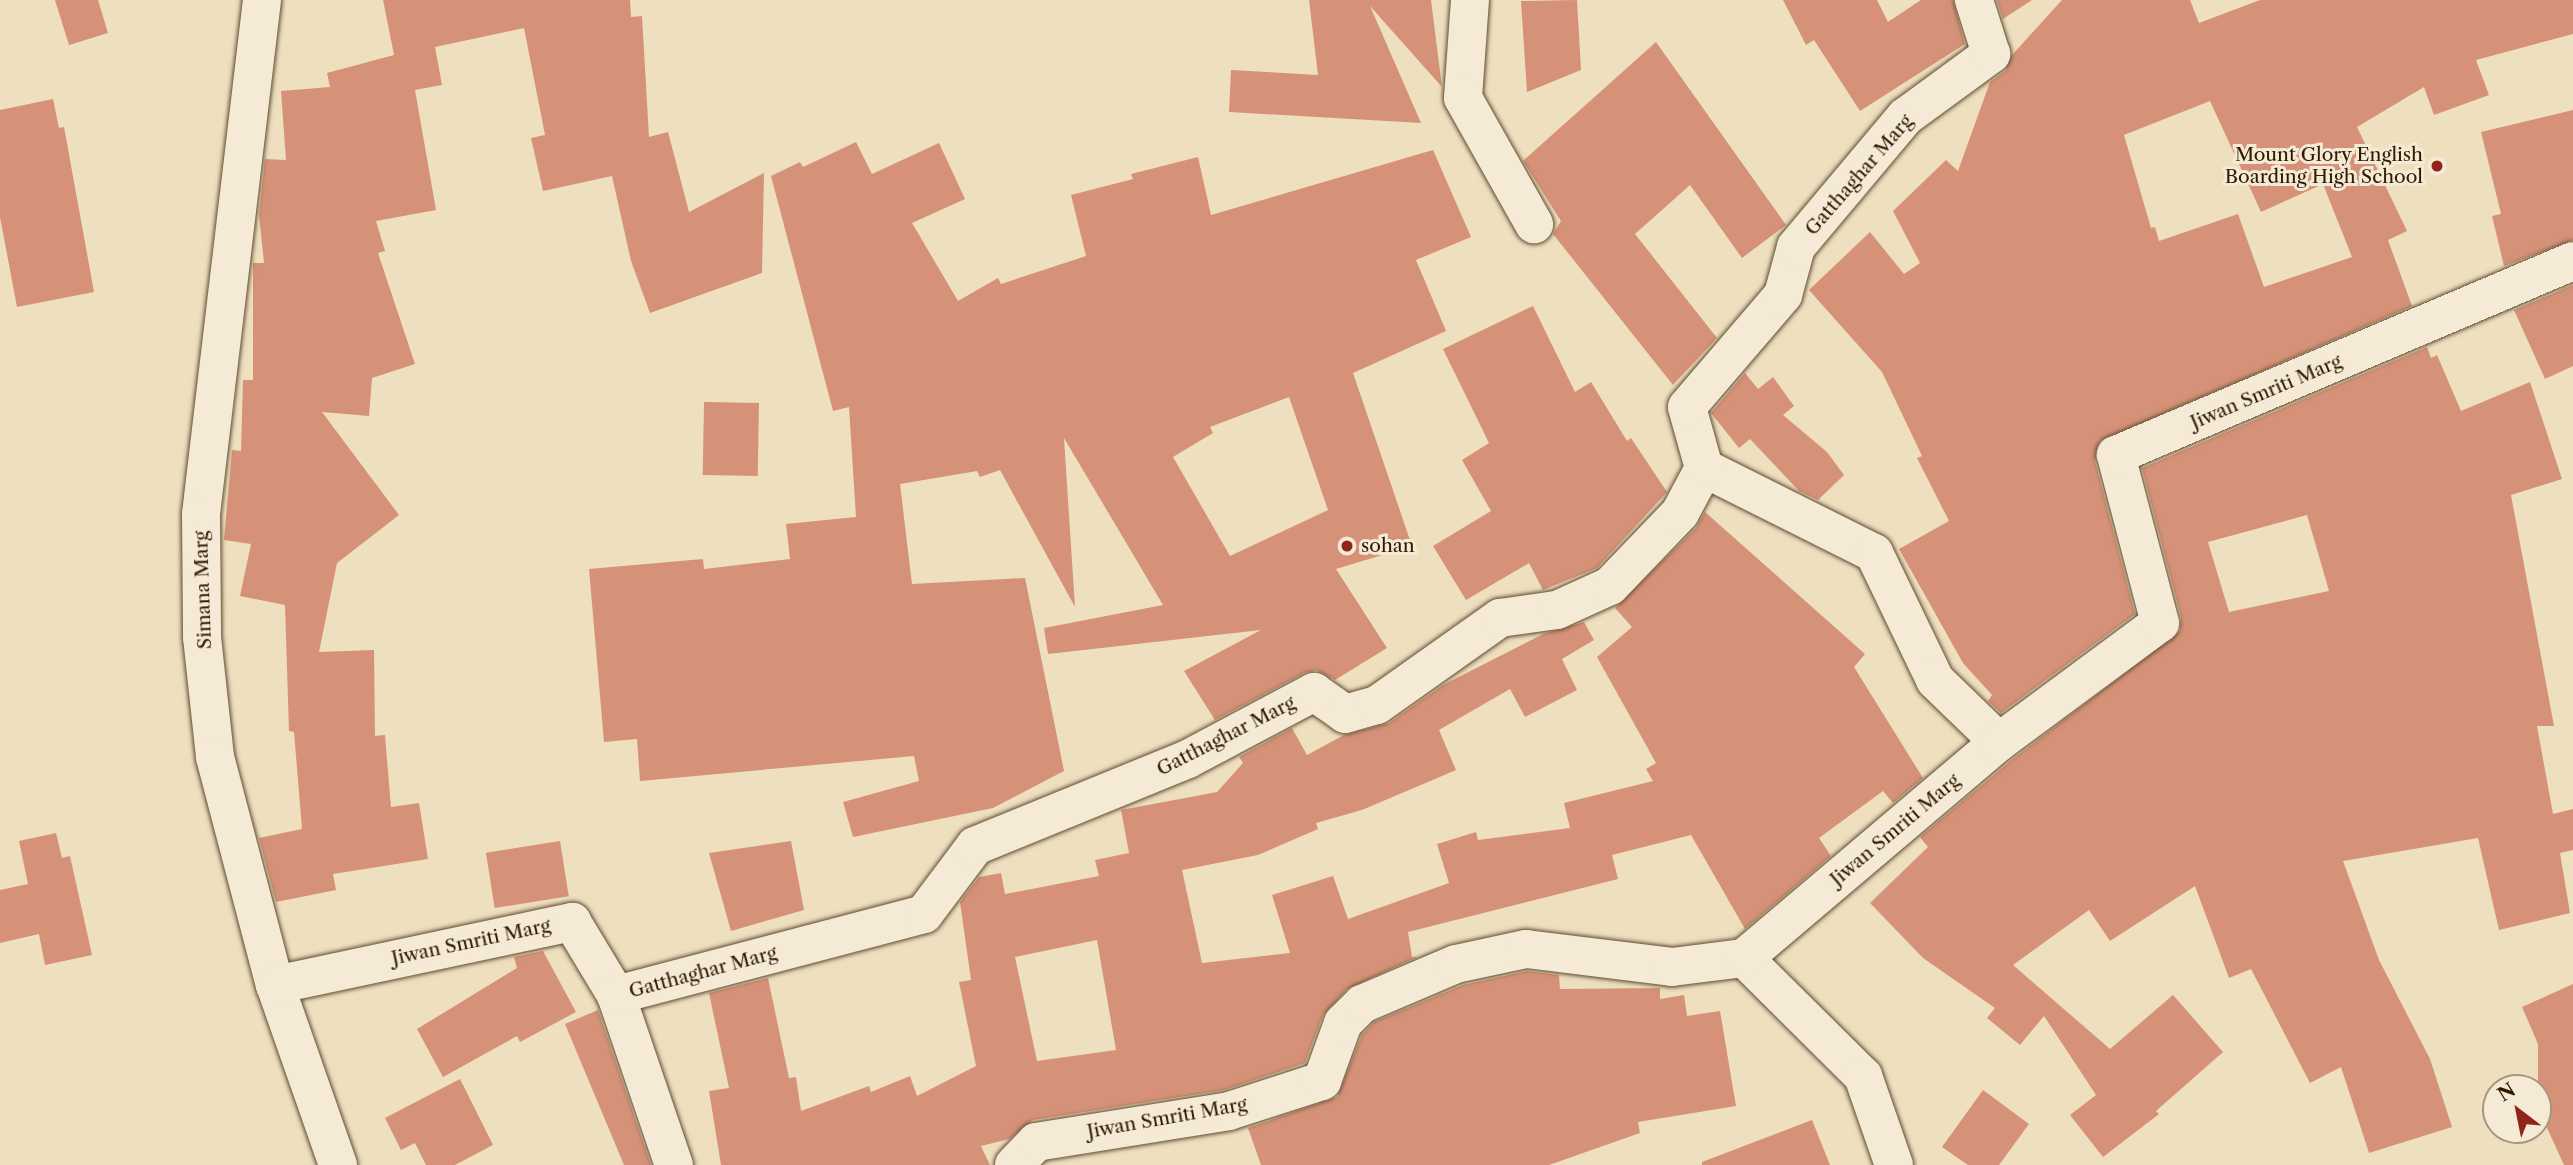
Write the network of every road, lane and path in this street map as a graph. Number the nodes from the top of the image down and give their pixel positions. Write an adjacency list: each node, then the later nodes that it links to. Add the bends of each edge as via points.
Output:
1 (262, 0): 9 (street, Simana Marg, via 201,514 202,637 215,757)
2 (1470, 0): 4 (street, via 1463,98)
3 (1974, 0): 6 (street, Gatthaghar Marg, via 1991,54 1905,117 1796,247 1783,295 1687,407)
4 (1534, 223)
5 (2573, 261): 7 (street, Jiwan Smriti Marg, via 2116,456 2160,622)
6 (1704, 468): 7 (street, via 1874,553 1935,680); 10 (street, Gatthaghar Marg, via 1680,513 1610,586 1557,610 1500,618 1377,705 1345,714 1314,692 1188,759 975,846 924,914)
7 (1999, 742): 8 (street, Jiwan Smriti Marg)
8 (1744, 958): 13 (street, Jiwan Smriti Marg, via 1672,967 1526,949 1456,964 1362,1004 1343,1023 1322,1081 1229,1111 1036,1142); 14 (street, via 1863,1076)
9 (275, 985): 10 (street, Jiwan Smriti Marg, via 567,920); 11 (street, Simana Marg)
10 (616, 995): 12 (street, Jiwan Smriti Marg)
11 (338, 1165)
12 (674, 1165)
13 (1014, 1165)
14 (1894, 1165)

